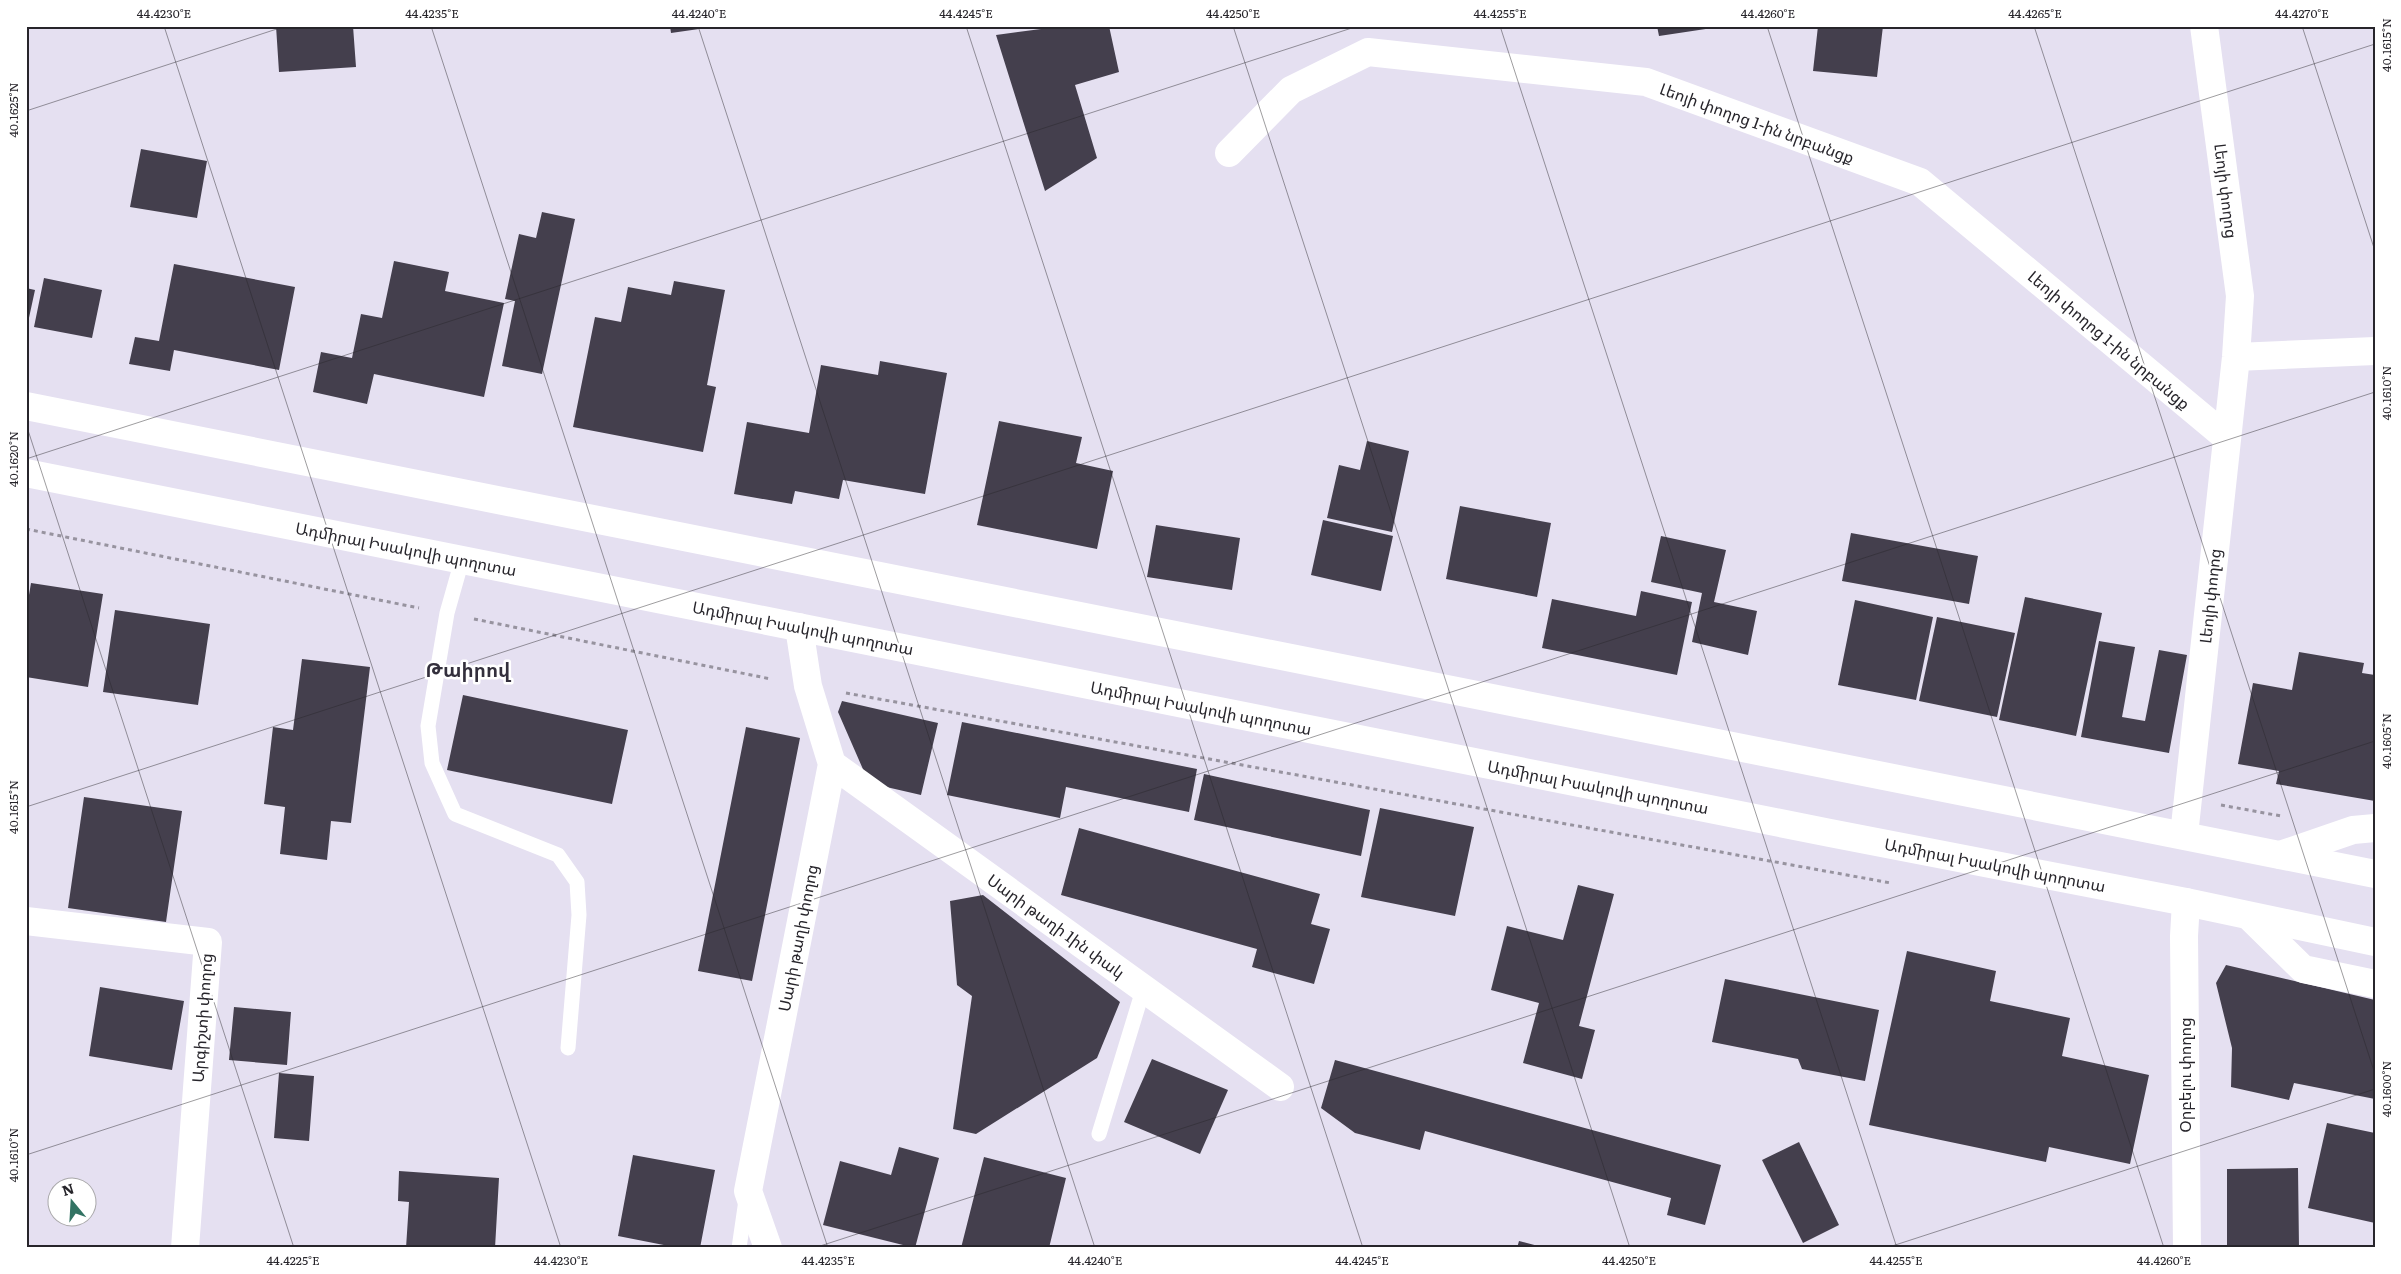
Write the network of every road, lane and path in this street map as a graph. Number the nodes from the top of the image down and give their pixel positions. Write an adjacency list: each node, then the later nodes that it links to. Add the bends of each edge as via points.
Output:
1 (2204, 26): 4 (main road, Լեոյի փողոց, via 2240,296)
2 (1229, 153): 6 (main road, Լեոյի փողոց 1-ին նրբանցք, via 1291,90 1368,52 1646,82 1920,182)
3 (2375, 351): 4 (main road)
4 (2236, 357): 6 (main road, Լեոյի փողոց)
5 (26, 406): 15 (main road)
6 (2226, 437): 15 (main road, Լեոյի փողոց)
7 (26, 473): 9 (main road, Ադմիրալ Իսակովի պողոտա)
8 (26, 529): 10 (path)
9 (462, 560): 10 (lane); 11 (main road, Ադմիրալ Իսակովի պողոտա)
10 (447, 614): 12 (path); 25 (lane, via 428,726 432,763 455,814 558,855 577,882 579,915)
11 (799, 627): 12 (main road, Սարի թաղի փողոց); 19 (main road, Ադմիրալ Իսակովի պողոտա)
12 (808, 686): 13 (main road, Սարի թաղի փողոց); 18 (path)
13 (832, 764): 24 (main road, Սարի թաղի 1ին փակ); 28 (main road, Սարի թաղի փողոց)
14 (2375, 828): 16 (main road, via 2353,830)
15 (2184, 835): 16 (main road)
16 (2280, 855): 17 (main road)
17 (2375, 874)
18 (1899, 884)
19 (2186, 902): 20 (main road, Ադմիրալ Իսակովի պողոտա); 32 (main road, Օրբելու փողոց)
20 (2250, 917): 22 (main road, Ադմիրալ Իսակովի պողոտա); 23 (main road, via 2303,969)
21 (26, 920): 29 (main road, Արգիշտի փողոց, via 208,942)
22 (2375, 942)
23 (2375, 984)
24 (1143, 990): 26 (main road, Սարի թաղի 1ին փակ); 27 (lane)
25 (568, 1048)
26 (1280, 1087)
27 (1099, 1134)
28 (748, 1191): 30 (lane); 31 (main road)
29 (185, 1248)
30 (739, 1248)
31 (768, 1248)
32 (2187, 1248)

